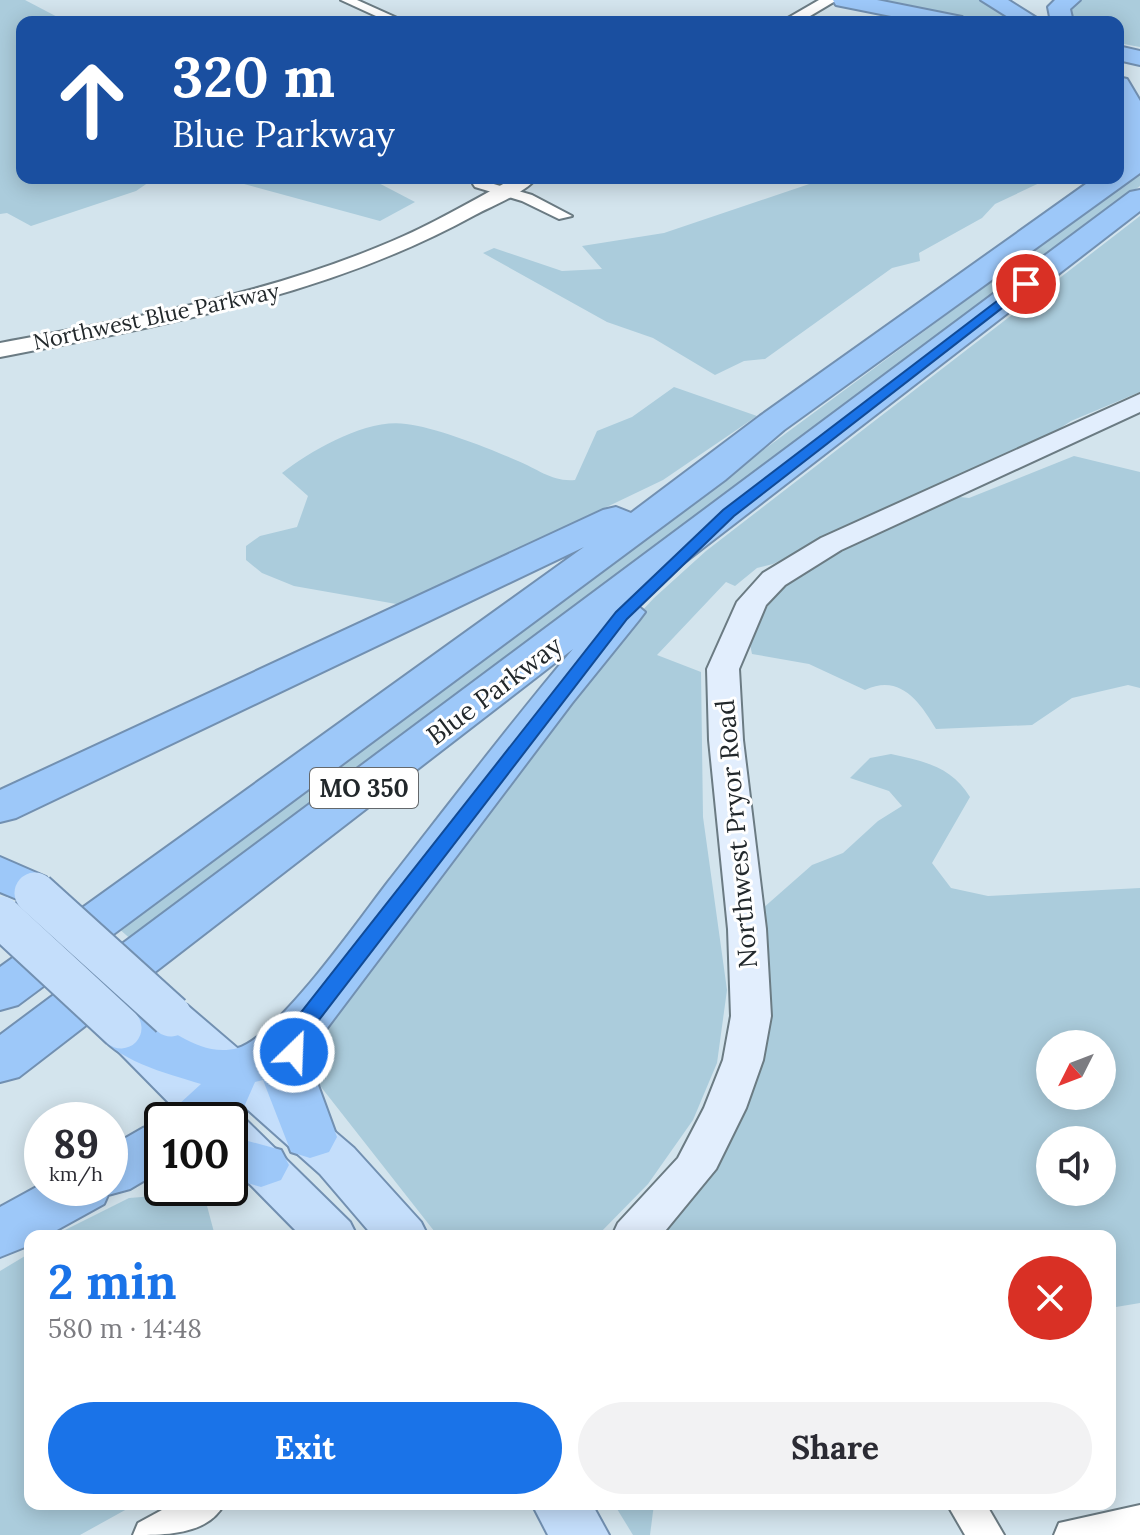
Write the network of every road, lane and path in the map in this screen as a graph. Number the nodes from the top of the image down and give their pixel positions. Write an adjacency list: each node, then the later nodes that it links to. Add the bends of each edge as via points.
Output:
1 (347, 0): 6 (street)
2 (830, 0): 7 (street)
3 (992, 0): 10 (highway)
4 (1069, 0): 11 (highway, via 1059,7)
5 (854, 1): 8 (street); 9 (highway)
6 (386, 16)
7 (800, 16)
8 (830, 16)
9 (925, 16)
10 (1021, 16)
11 (1061, 16)
12 (1124, 96): 13 (highway, via 1134,117 1134,133)
13 (1124, 151)
14 (492, 184): 17 (street); 18 (street, Northwest Blue Parkway, via 366,243 272,276 174,302); 19 (street, Northwest Blue Parkway, via 405,244 264,295)
15 (1100, 184): 21 (highway, Blue Parkway / MO 350, via 772,423)
16 (1140, 198): 21 (highway, Blue Parkway / MO 350)
17 (564, 216)
18 (0, 335)
19 (0, 350)
20 (1140, 402): 39 (main road, Northwest Pryor Road, via 831,544 774,579 752,602 723,669 751,1016 743,1060 694,1169)
21 (720, 493): 22 (highway); 26 (highway, Blue Parkway / MO 350); 28 (highway); 29 (highway, Blue Parkway / MO 350)
22 (74, 772): 23 (highway); 24 (highway)
23 (0, 789)
24 (0, 808)
25 (11, 891): 27 (main road, bridge); 30 (main road, bridge, via 171,1016)
26 (0, 992)
27 (121, 1028): 31 (highway, via 180,1059 223,1071)
28 (298, 1031): 32 (highway, via 259,1062); 34 (highway, via 289,1077)
29 (0, 1063)
30 (214, 1102)
31 (224, 1102)
32 (237, 1102)
33 (248, 1128): 34 (main road)
34 (310, 1137): 38 (main road)
35 (248, 1149): 37 (main road)
36 (51, 1206): 40 (highway)
37 (326, 1230)
38 (398, 1230)
39 (639, 1230)
40 (0, 1234)
41 (195, 1510): 45 (street)
42 (564, 1510): 46 (main road)
43 (969, 1510): 47 (street)
44 (1140, 1522): 48 (street)
45 (151, 1535)
46 (580, 1535)
47 (986, 1535)
48 (1072, 1535)

